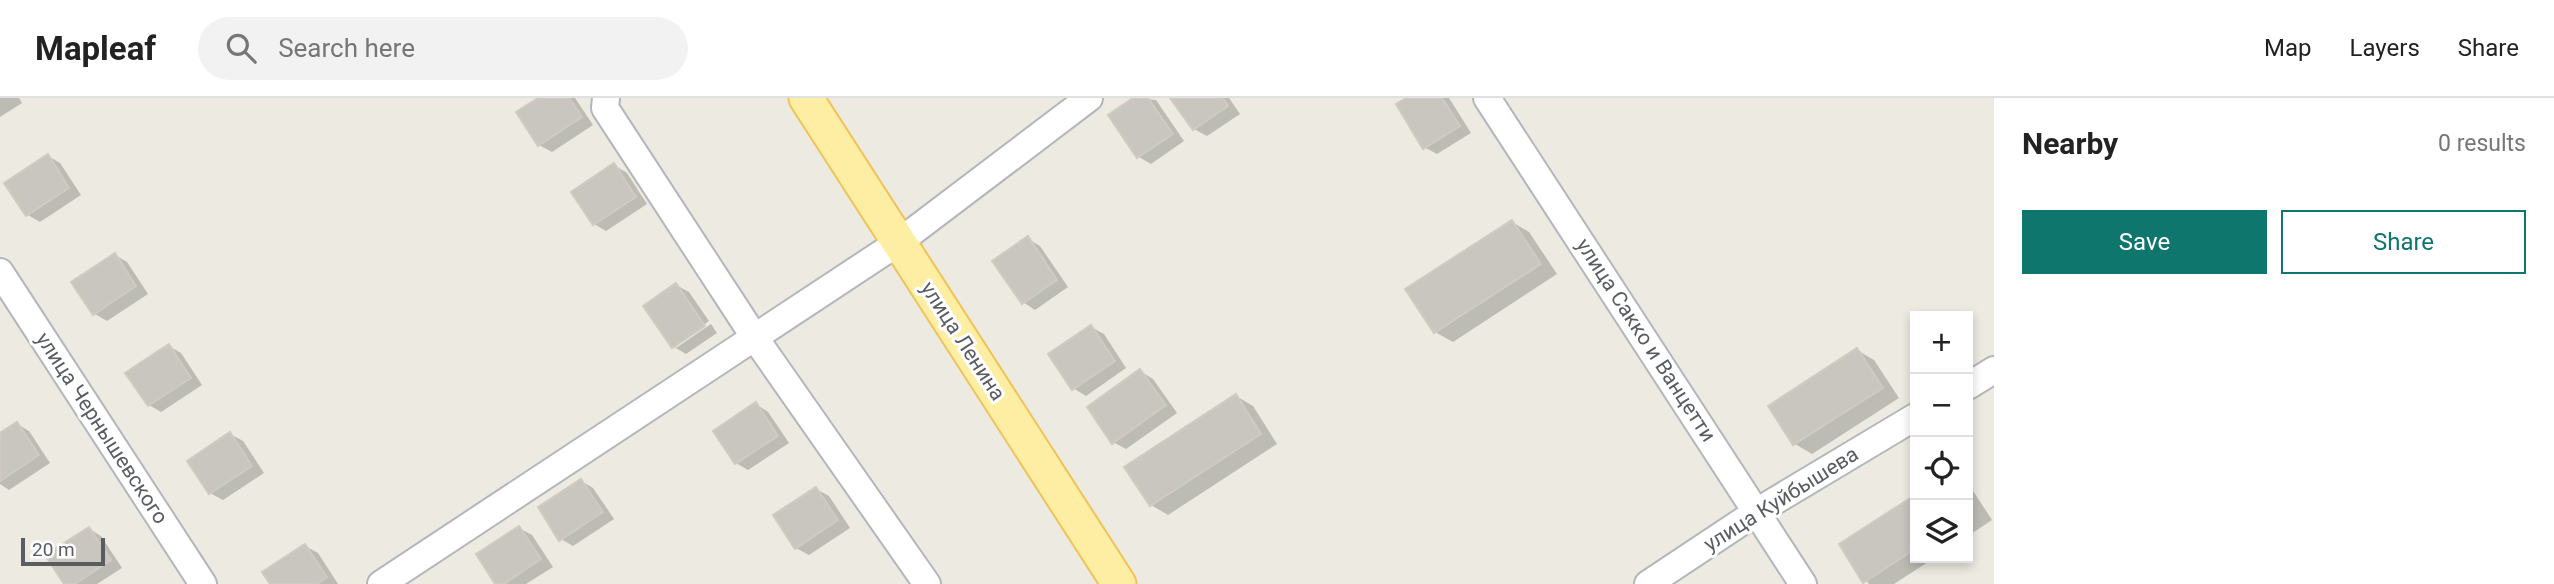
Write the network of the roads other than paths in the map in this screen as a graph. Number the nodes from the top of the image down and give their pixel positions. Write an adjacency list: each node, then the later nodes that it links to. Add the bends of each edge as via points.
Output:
1 (606, 98): 7 (street, via 605,108)
2 (806, 98): 5 (main road, улица Ленина)
3 (1089, 98): 5 (street)
4 (1487, 98): 11 (street, улица Сакко и Ванцетти)
5 (899, 242): 7 (street); 15 (main road, улица Ленина)
6 (0, 272): 12 (street, улица Чернышевского)
7 (755, 338): 13 (street); 14 (street)
8 (1994, 370): 9 (street)
9 (1973, 383)
10 (1910, 420): 11 (street, улица Куйбышева)
11 (1758, 511): 16 (street, улица Куйбышева); 17 (street, улица Сакко и Ванцетти)
12 (203, 584)
13 (381, 584)
14 (927, 584)
15 (1119, 584)
16 (1648, 584)
17 (1803, 584)

